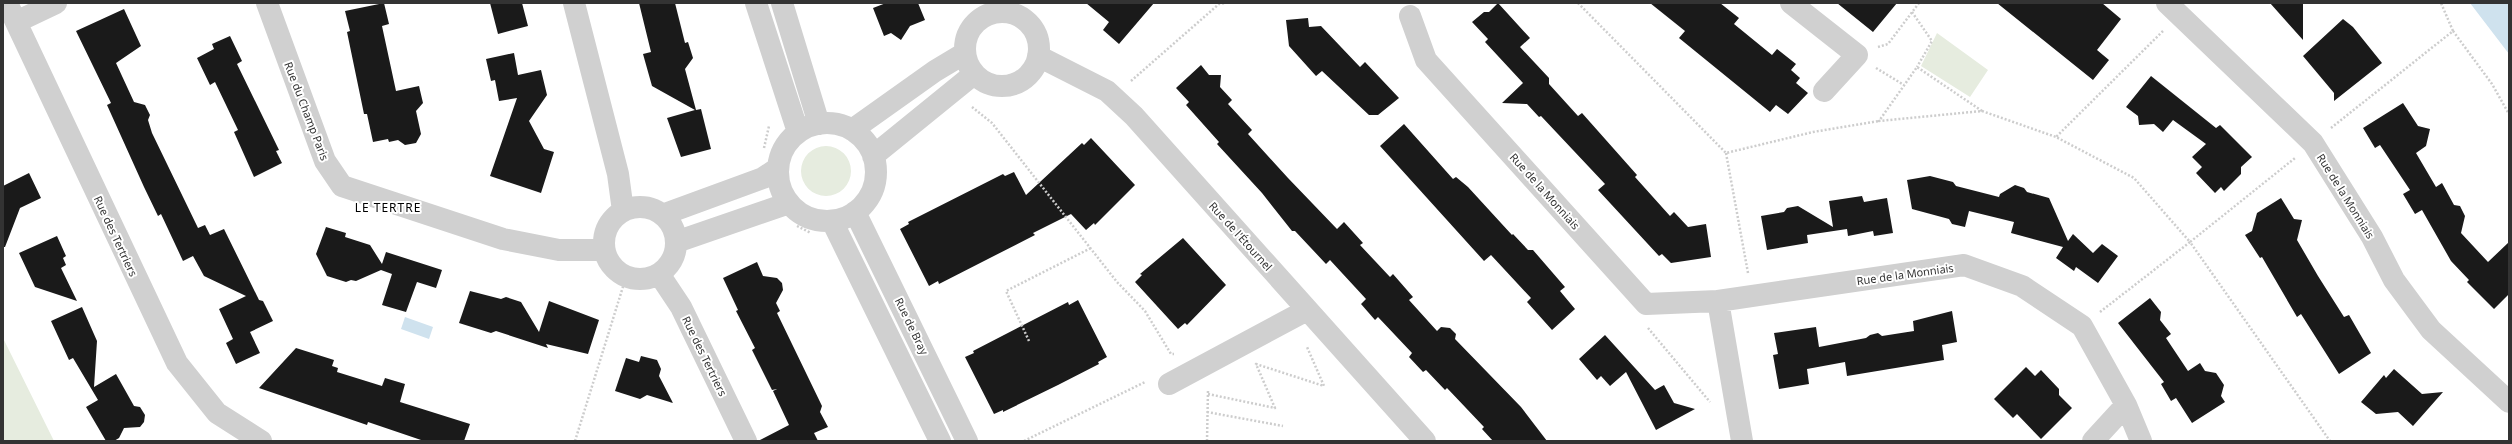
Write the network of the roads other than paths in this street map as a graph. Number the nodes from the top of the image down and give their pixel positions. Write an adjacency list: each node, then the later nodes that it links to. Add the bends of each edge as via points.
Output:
1 (56, 3): 9 (street)
2 (267, 3): 26 (street, Rue du Champ Paris, via 325,161 342,186 503,239 559,250)
3 (574, 3): 21 (street, via 618,174)
4 (756, 3): 17 (street)
5 (782, 3): 15 (street)
6 (1791, 3): 14 (street, via 1858,55)
7 (986, 8): 11 (street, via 970,30); 12 (street, via 1024,19 1034,31 1039,44)
8 (2174, 8): 31 (street, Rue de la Monniais, via 2313,143 2372,237 2394,280 2431,330)
9 (12, 12): 33 (street, Rue des Tertriers, via 177,363 217,413)
10 (1410, 16): 28 (street, Rue de la Monniais, via 1426,60 1646,304)
11 (965, 53): 13 (street); 16 (street, via 935,71)
12 (1038, 56): 13 (street, via 1028,76 1009,86 996,86 984,82); 29 (street, Rue de l'Étournel, via 1107,91 1134,116)
13 (974, 74): 18 (street)
14 (1824, 91)
15 (819, 124): 16 (street, via 830,123); 17 (street)
16 (852, 130): 18 (street, via 861,137)
17 (798, 132): 19 (street, via 781,154)
18 (873, 156): 22 (street, via 876,172 873,187 866,201)
19 (778, 168): 20 (street, via 780,187); 23 (street, via 763,178)
20 (789, 204): 24 (street, via 811,218); 25 (street)
21 (623, 211): 23 (street, via 644,207); 26 (street, via 607,227)
22 (855, 212): 24 (street); 36 (street, Rue de Bray)
23 (662, 215): 25 (street, via 670,222)
24 (832, 221): 35 (street)
25 (676, 242): 27 (street, via 674,255 668,266)
26 (604, 250): 27 (street, via 616,271 626,277 637,280)
27 (659, 274): 34 (street, Rue des Tertriers, via 680,307)
28 (1718, 301): 32 (street, Rue de la Monniais, via 1964,265 2022,286 2082,326); 38 (street)
29 (1301, 314): 30 (street); 37 (street, Rue de l'Étournel)
30 (1169, 384)
31 (2509, 402)
32 (2126, 404): 39 (street); 40 (street, Rue de la Monniais)
33 (261, 441)
34 (746, 441)
35 (940, 441)
36 (967, 441)
37 (1425, 441)
38 (1742, 441)
39 (2093, 441)
40 (2141, 441)

